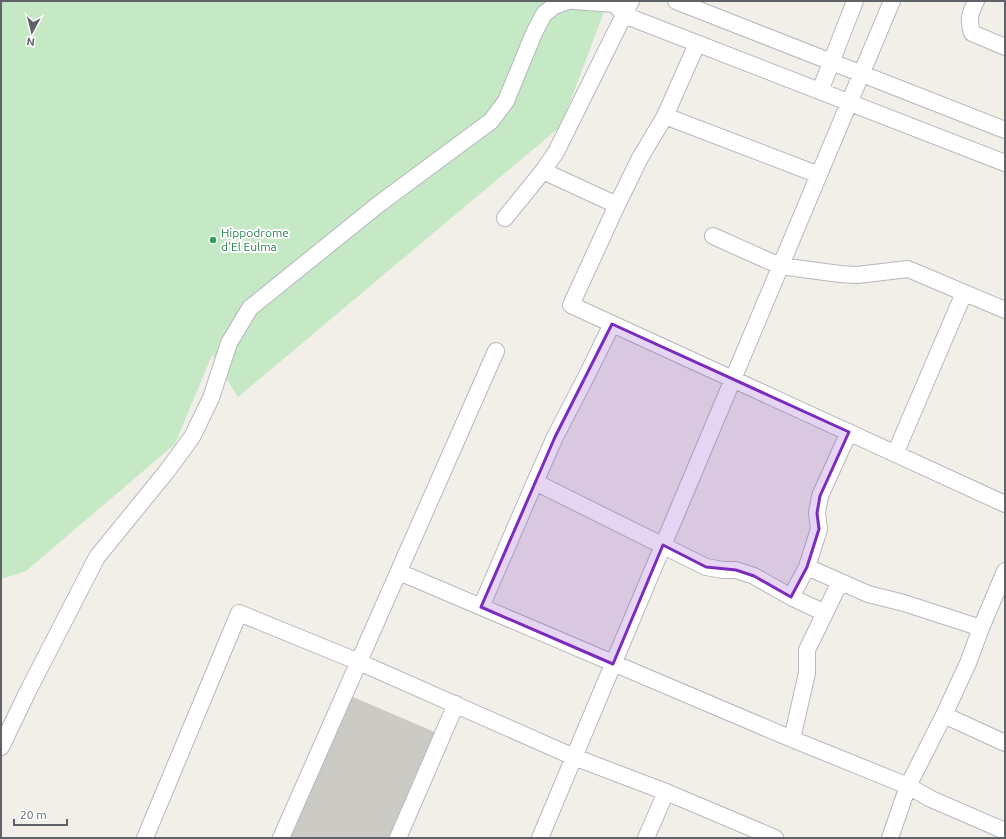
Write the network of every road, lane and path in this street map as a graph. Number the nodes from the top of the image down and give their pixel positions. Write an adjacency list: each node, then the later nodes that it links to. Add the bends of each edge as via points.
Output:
1 (568, 1): 47 (street, via 554,6 544,14 506,101 491,121 379,204 250,308 229,343 211,398 192,437 97,557)
2 (573, 1): 7 (street)
3 (676, 1): 10 (street)
4 (855, 1): 10 (street)
5 (892, 1): 11 (street)
6 (976, 1): 9 (street, via 969,15 972,33)
7 (622, 5): 8 (street); 17 (street, via 556,152)
8 (697, 44): 12 (street); 14 (street)
9 (1005, 47)
10 (832, 62): 11 (street); 12 (street)
11 (861, 73): 13 (street); 15 (street)
12 (820, 91): 13 (street)
13 (849, 103): 16 (street); 18 (street)
14 (665, 116): 18 (street); 19 (street, via 640,158)
15 (1005, 130)
16 (1005, 163)
17 (543, 171): 19 (street); 20 (street)
18 (819, 175): 22 (street)
19 (617, 205): 25 (street, via 571,305)
20 (505, 218)
21 (713, 236): 22 (street)
22 (780, 266): 23 (street, via 857,275 908,269); 27 (street)
23 (964, 293): 24 (street); 29 (street)
24 (1005, 310)
25 (612, 324): 27 (street); 30 (street)
26 (496, 351): 35 (street)
27 (733, 379): 28 (street); 32 (street)
28 (849, 432): 29 (street); 33 (street, via 820,496 817,513 819,529)
29 (895, 454): 31 (street)
30 (535, 482): 32 (street); 38 (street)
31 (1005, 504)
32 (663, 545): 37 (street, via 706,567 736,570 754,576); 42 (street)
33 (807, 567): 36 (street); 37 (street)
34 (1005, 571): 40 (street)
35 (398, 572): 38 (street); 41 (street)
36 (840, 582): 39 (street); 40 (street, via 868,594)
37 (791, 597): 39 (street)
38 (482, 607): 42 (street)
39 (825, 613): 45 (street, via 807,650 807,673)
40 (981, 628): 44 (street)
41 (359, 662): 43 (street); 53 (street, via 239,614); 54 (street)
42 (613, 664): 45 (street); 48 (street)
43 (456, 704): 48 (street); 55 (street)
44 (944, 715): 46 (street); 49 (street)
45 (792, 739): 49 (street)
46 (1005, 743)
47 (1, 747)
48 (574, 757): 50 (street); 56 (street)
49 (908, 786): 51 (street, via 931,799); 58 (street)
50 (666, 792): 52 (street); 57 (street)
51 (1005, 830)
52 (768, 837)
53 (145, 838)
54 (281, 838)
55 (398, 838)
56 (540, 838)
57 (646, 838)
58 (890, 838)

